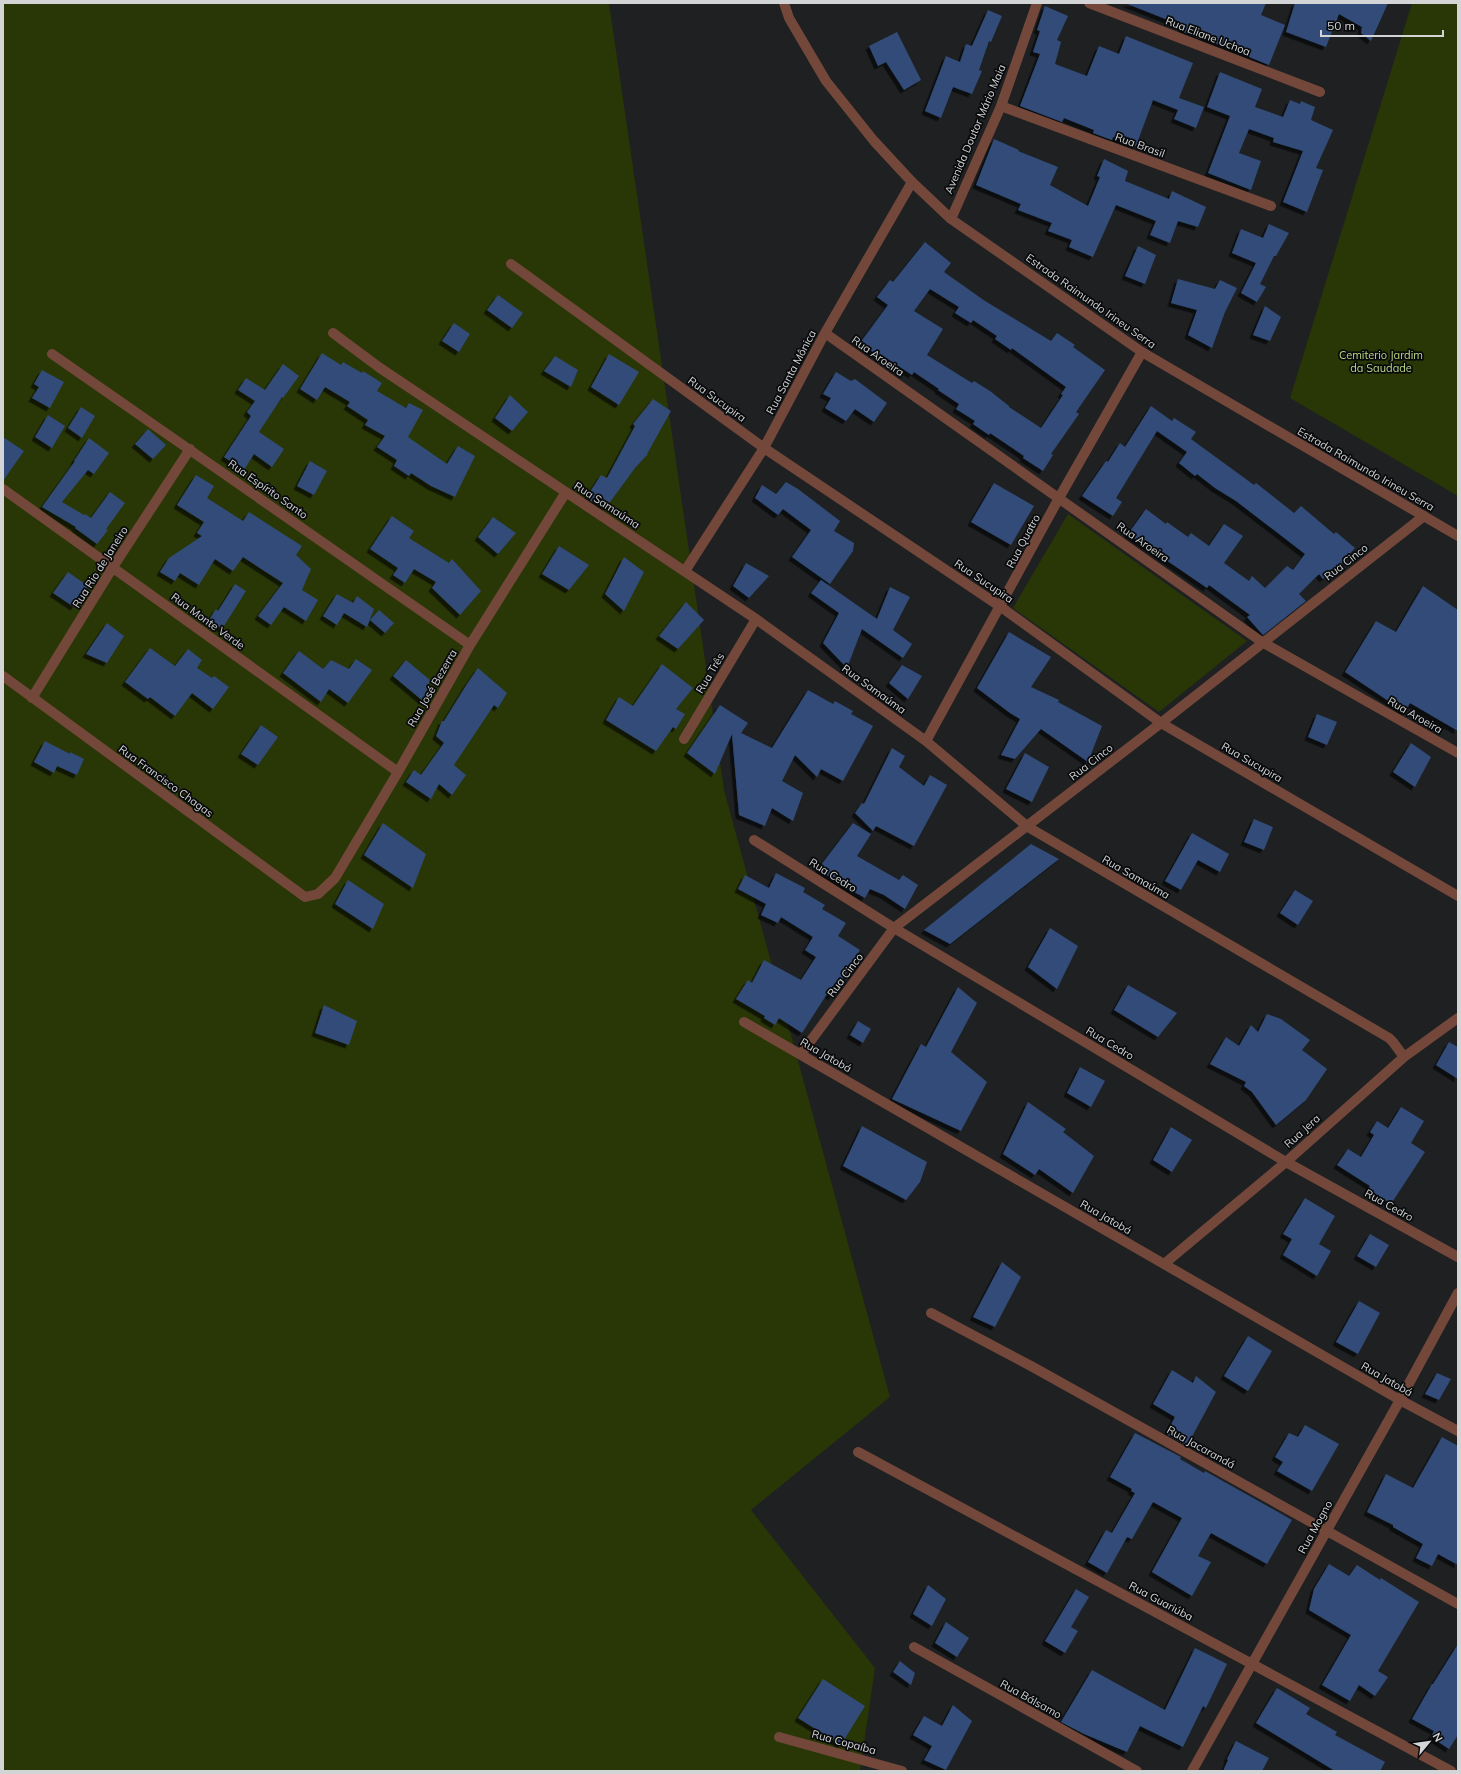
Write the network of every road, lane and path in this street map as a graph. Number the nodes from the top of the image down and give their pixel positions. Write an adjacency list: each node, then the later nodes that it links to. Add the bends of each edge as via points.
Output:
1 (784, 3): 6 (street, Estrada Raimundo Irineu Serra, via 789,18 826,81 874,141)
2 (1037, 3): 5 (street, Avenida Doutor Mário Maia)
3 (1089, 3): 4 (street, Rua Eliane Uchoa)
4 (1320, 92)
5 (1000, 106): 7 (street, Rua Brasil); 8 (street, Avenida Doutor Mário Maia)
6 (912, 182): 8 (street, Estrada Raimundo Irineu Serra); 11 (street, Rua Santa Mônica)
7 (1271, 206)
8 (950, 219): 12 (street, Estrada Raimundo Irineu Serra)
9 (511, 264): 14 (street, Rua Sucupira)
10 (333, 333): 17 (street, Rua Samaúma, via 380,368)
11 (825, 334): 14 (street, Rua Santa Mônica); 18 (street, Rua Aroeira)
12 (1142, 352): 18 (street, Rua Quatro); 19 (street, Estrada Raimundo Irineu Serra)
13 (52, 354): 15 (street, Rua Espírito Santo)
14 (764, 448): 22 (street, Rua Santa Mônica); 23 (street, Rua Sucupira)
15 (190, 449): 21 (street, Rua Rio de Janeiro); 26 (street, Rua Espírito Santo)
16 (3, 489): 21 (street, Rua Monte Verde)
17 (566, 492): 22 (street, Rua Samaúma); 26 (street, Rua José Bezerra)
18 (1060, 498): 23 (street, Rua Quatro); 25 (street, Rua Aroeira)
19 (1424, 516): 20 (street, Estrada Raimundo Irineu Serra); 25 (street, Rua Cinco)
20 (1458, 536)
21 (113, 567): 28 (street, Rua Rio de Janeiro); 33 (street, Rua Monte Verde)
22 (685, 571): 24 (street, Rua Samaúma)
23 (1001, 607): 29 (street, Rua Sucupira); 31 (street, Rua Quatro)
24 (756, 619): 30 (street, Rua Três); 31 (street, Rua Samaúma)
25 (1262, 642): 29 (street, Rua Cinco); 32 (street, Rua Aroeira)
26 (470, 645): 33 (street, Rua José Bezerra)
27 (3, 676): 28 (street, Rua Francisco Chagas)
28 (32, 698): 36 (street, Rua Francisco Chagas, via 305,897)
29 (1161, 723): 34 (street, Rua Cinco); 37 (street, Rua Sucupira)
30 (684, 739)
31 (926, 741): 34 (street, Rua Samaúma)
32 (1458, 753)
33 (398, 772): 36 (street, Rua José Bezerra, via 335,878)
34 (1028, 827): 38 (street, Rua Cinco); 42 (street, Rua Samaúma, via 1389,1038)
35 (754, 840): 38 (street, Rua Cedro)
36 (318, 894)
37 (1458, 896)
38 (894, 928): 41 (street, Rua Cinco); 43 (street, Rua Cedro)
39 (1458, 1018): 42 (street, Rua Jera)
40 (744, 1022): 41 (street, Rua Jatobá)
41 (801, 1054): 45 (street, Rua Jatobá)
42 (1404, 1057): 43 (street, Rua Jera)
43 (1286, 1162): 44 (street, Rua Cedro); 45 (street, Rua Jera)
44 (1458, 1257)
45 (1164, 1264): 48 (street, Rua Jatobá)
46 (1458, 1293): 48 (street, Rua Mogno)
47 (931, 1314): 51 (street, Rua Jacarandá, via 1031,1366)
48 (1400, 1400): 49 (street, Rua Jatobá); 51 (street, Rua Mogno)
49 (1458, 1431)
50 (858, 1452): 54 (street, Rua Guariúba)
51 (1327, 1531): 52 (street, Rua Jacarandá); 54 (street, Rua Mogno)
52 (1458, 1604)
53 (914, 1648): 57 (street, Rua Bálsamo)
54 (1252, 1663): 58 (street, Rua Mogno); 59 (street, Rua Guariúba)
55 (779, 1737): 56 (street, Rua Copaíba)
56 (902, 1771)
57 (1137, 1771)
58 (1192, 1771)
59 (1451, 1771)

